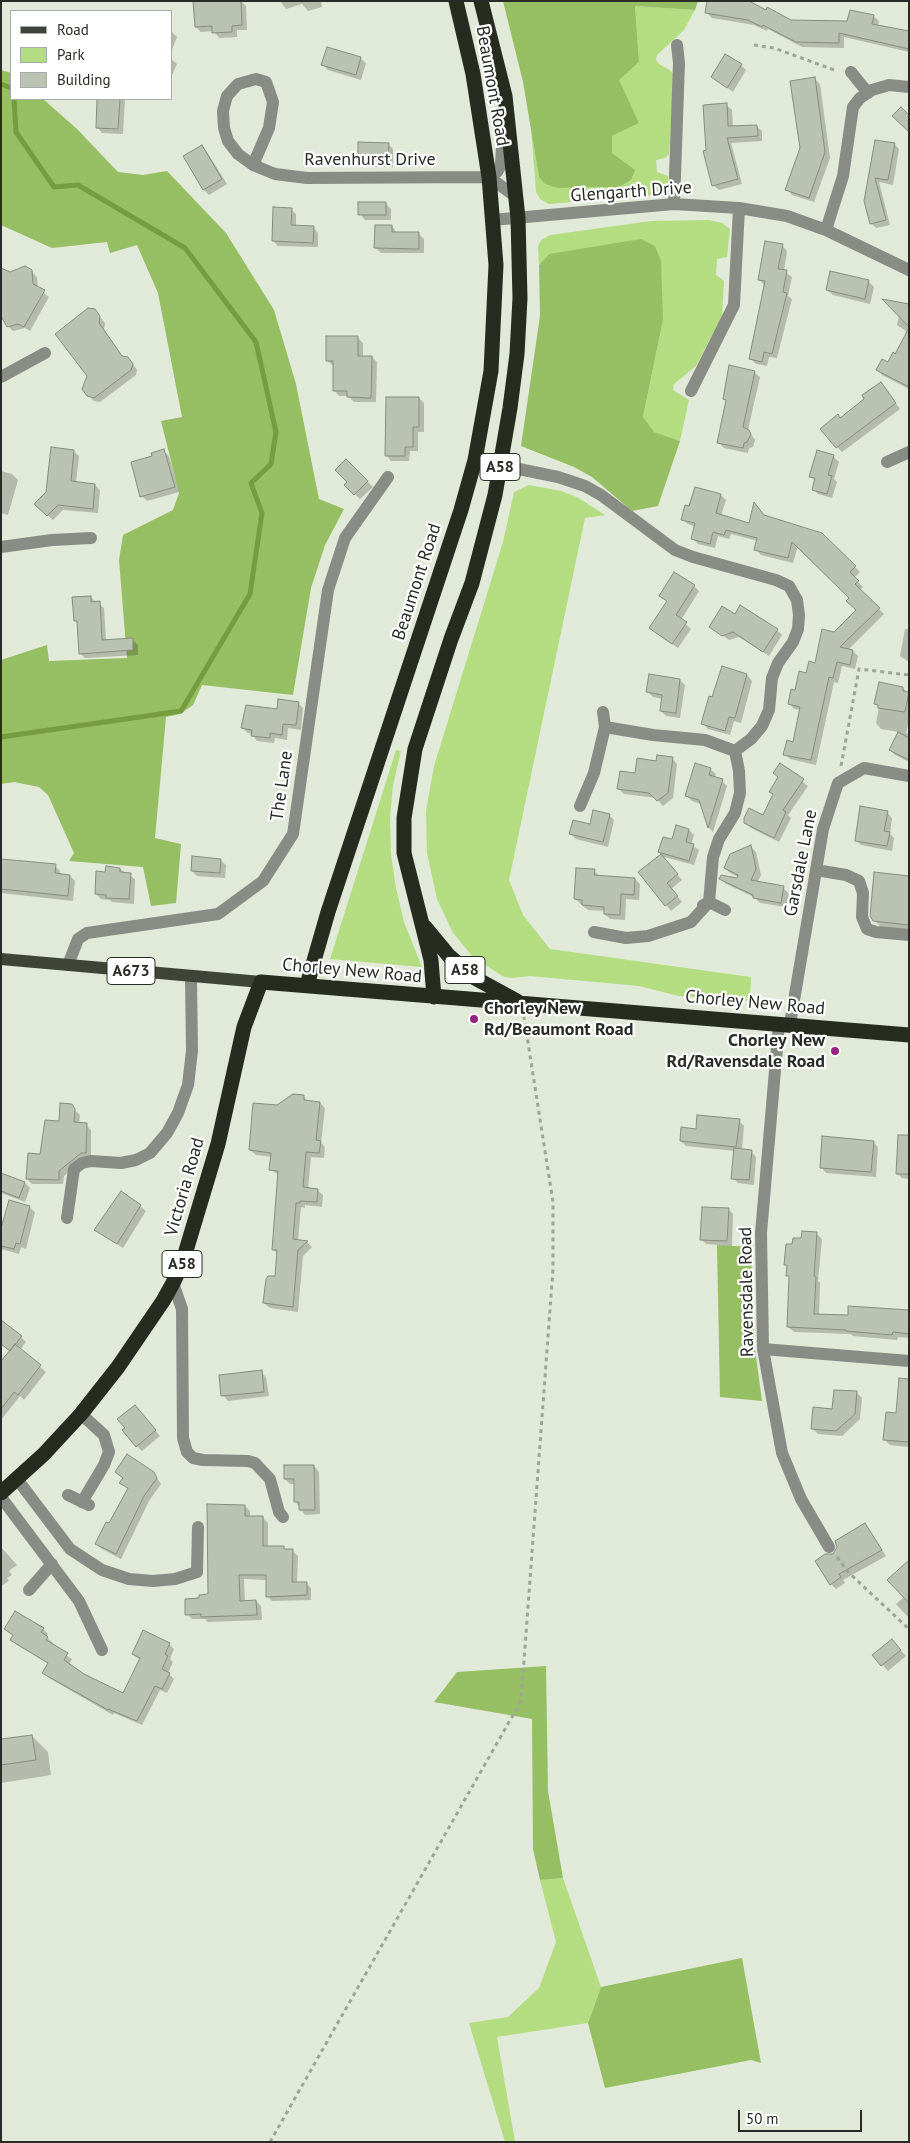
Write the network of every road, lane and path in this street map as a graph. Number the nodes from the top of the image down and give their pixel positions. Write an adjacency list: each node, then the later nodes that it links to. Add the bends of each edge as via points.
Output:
1 (456, 1): 10 (highway, Beaumont Road / A58, via 473,74)
2 (481, 1): 8 (highway, Beaumont Road / A58)
3 (677, 45): 12 (street)
4 (754, 45): 5 (path, via 774,48 834,71)
5 (850, 72): 7 (street)
6 (909, 87): 7 (street, via 889,85)
7 (868, 93): 16 (street, via 854,107 843,176)
8 (505, 96): 10 (street, Beaumont Road, via 501,165); 11 (highway, Beaumont Road / A58)
9 (254, 165): 9 (street, Ravenhurst Drive, via 270,128 273,102 266,82 256,79 238,84 227,96 223,110 228,141 238,154); 10 (street, Ravenhurst Drive, via 275,174 307,178)
10 (489, 177): 11 (street); 15 (highway, Beaumont Road / A58)
11 (516, 197): 14 (highway, Beaumont Road / A58)
12 (674, 204): 13 (street, Glengarth Drive); 14 (street, Glengarth Drive)
13 (739, 208): 16 (street, Glengarth Drive, via 787,216); 20 (street, via 734,306)
14 (518, 218): 15 (street, Glengarth Drive); 24 (highway, Beaumont Road / A58, via 520,298 517,354)
15 (492, 220): 22 (highway, Beaumont Road / A58, via 496,265 491,371)
16 (826, 230): 17 (street, Glengarth Drive)
17 (909, 270)
18 (44, 353): 19 (street)
19 (1, 377)
20 (691, 391)
21 (909, 452): 23 (street)
22 (475, 460): 24 (street); 46 (highway, Beaumont Road / A58)
23 (887, 462)
24 (501, 465): 31 (street, via 558,476 585,486 674,550 789,586 797,600 798,629 772,678 769,710 762,726 751,740); 39 (highway, Beaumont Road / A58, via 472,583 415,749 404,818 404,854)
25 (388, 478): 43 (street, The Lane, via 345,538 331,581 293,834 263,881 218,914 87,933 78,939)
26 (91, 538): 27 (street)
27 (1, 547)
28 (909, 675): 33 (path, via 859,669)
29 (603, 712): 30 (street)
30 (605, 727): 31 (street, via 705,740); 34 (street, via 594,773)
31 (735, 751): 36 (street, via 740,793 713,856)
32 (909, 776): 33 (street, via 864,768)
33 (838, 783): 35 (street, Garsdale Lane, via 822,829)
34 (580, 806)
35 (816, 870): 41 (street, via 846,875 859,881 864,894 862,917 867,929); 49 (street, Garsdale Lane)
36 (710, 902): 37 (street); 38 (street); 40 (street, via 691,922 648,936 626,938)
37 (695, 908)
38 (725, 910)
39 (421, 921): 47 (highway, Beaumont Road / A58, via 431,960); 48 (highway, A58, via 449,956 473,977)
40 (594, 932)
41 (909, 935)
42 (1, 959): 43 (main road, Chorley New Road / A673)
43 (68, 965): 44 (main road, Chorley New Road / A673)
44 (192, 976): 45 (main road, Chorley New Road / A673); 51 (street, via 192,1050 188,1085 168,1133 150,1154 136,1160 91,1161 74,1169)
45 (261, 982): 46 (highway, Chorley New Road / A673); 52 (highway, Victoria Road / A58, via 244,1027 216,1153 182,1264)
46 (307, 985): 47 (highway, Chorley New Road / A673)
47 (434, 997): 48 (highway, Chorley New Road / A673)
48 (522, 1004): 49 (highway, Chorley New Road / A673); 67 (path, via 553,1202 553,1269 520,1701)
49 (784, 1024): 50 (highway, Chorley New Road / A673); 53 (street, Ravensdale Road, via 761,1233)
50 (909, 1035)
51 (66, 1218)
52 (173, 1283): 55 (highway, Victoria Road / A58, via 118,1367); 60 (street, via 182,1309 183,1438 187,1452 193,1458 203,1460 255,1463 270,1479)
53 (763, 1349): 54 (street); 62 (street, Ravensdale Road, via 782,1453 801,1500)
54 (909, 1361)
55 (81, 1414): 56 (highway, Victoria Road / A58); 58 (street, via 104,1435 108,1452 86,1503)
56 (17, 1479): 57 (highway, Victoria Road / A58); 61 (street, via 70,1549 102,1570 129,1579 175,1579 197,1572)
57 (1, 1493)
58 (68, 1495)
59 (1, 1497): 63 (street)
60 (283, 1517)
61 (198, 1527)
62 (829, 1547): 65 (path, via 848,1572)
63 (52, 1564): 64 (street); 66 (street, via 79,1601)
64 (29, 1590)
65 (909, 1629)
66 (102, 1650)
67 (270, 2142)

